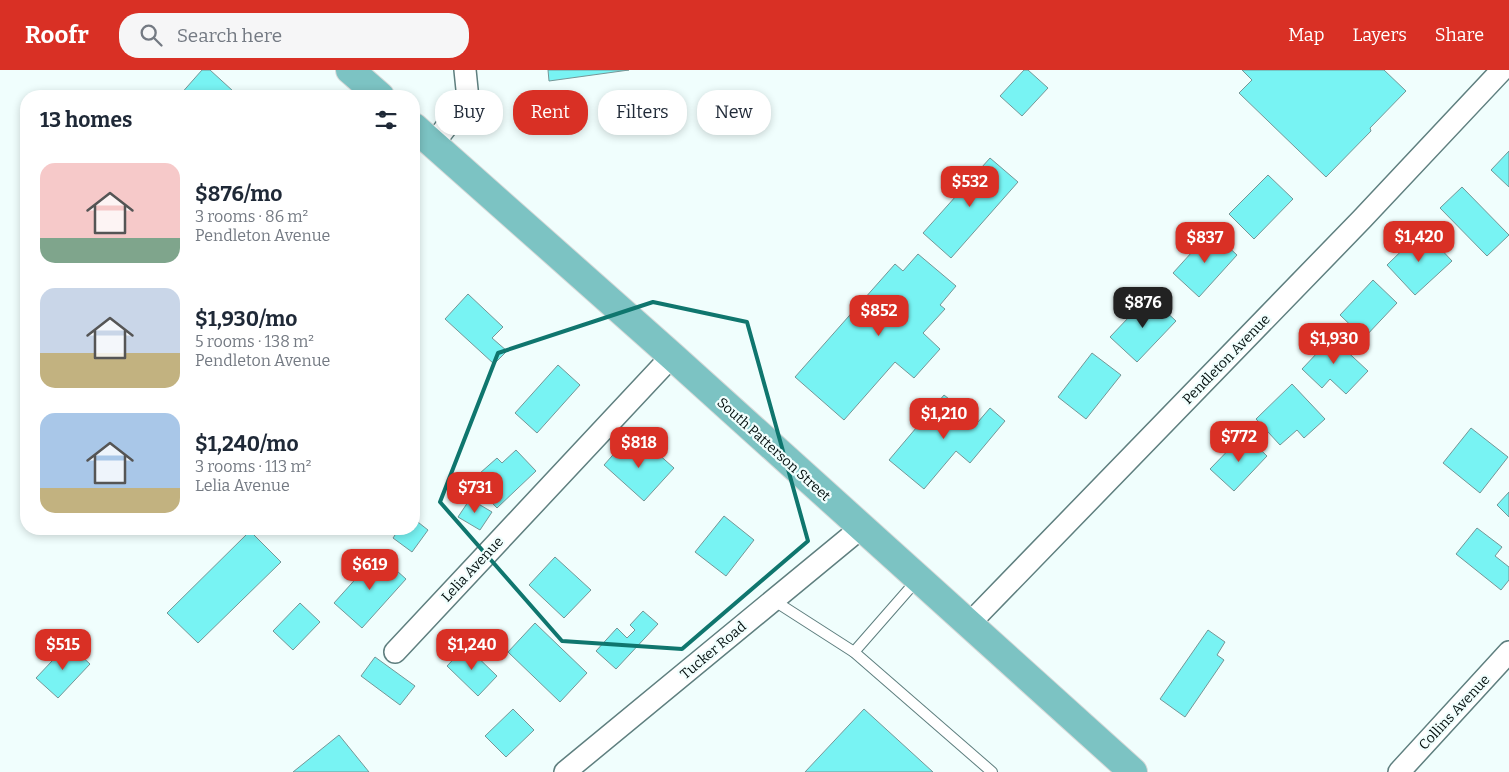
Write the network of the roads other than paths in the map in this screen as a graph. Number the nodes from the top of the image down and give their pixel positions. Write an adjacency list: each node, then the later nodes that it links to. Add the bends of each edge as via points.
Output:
1 (350, 70): 4 (main road)
2 (465, 70): 5 (street, via 468,99)
3 (1502, 70): 10 (street, Pendleton Avenue)
4 (373, 90)
5 (423, 135): 6 (main road, South Patterson Street)
6 (672, 356): 7 (main road, South Patterson Street); 11 (street, Lelia Avenue)
7 (861, 528): 8 (main road, South Patterson Street); 9 (street, Tucker Road)
8 (918, 579): 10 (main road, South Patterson Street); 12 (lane)
9 (773, 600): 12 (lane); 14 (street, Tucker Road)
10 (969, 624): 16 (main road, South Patterson Street)
11 (395, 652)
12 (854, 652): 15 (lane)
13 (1509, 652): 17 (street, Collins Avenue)
14 (565, 772)
15 (992, 772)
16 (1133, 772)
17 (1399, 772)

